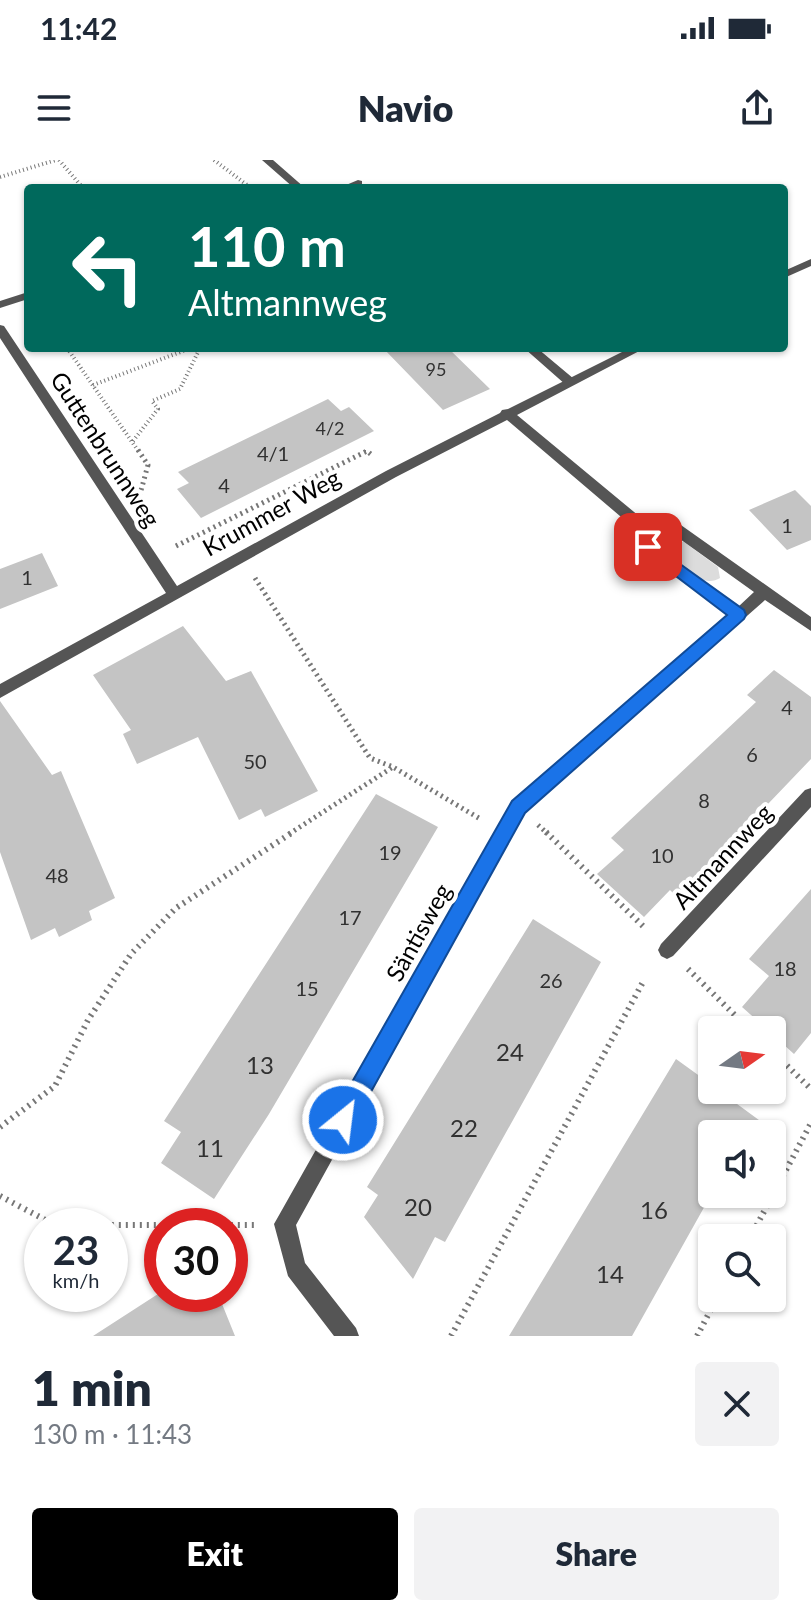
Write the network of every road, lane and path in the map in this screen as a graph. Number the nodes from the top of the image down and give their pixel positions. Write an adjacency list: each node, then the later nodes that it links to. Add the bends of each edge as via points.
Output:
1 (57, 160): 4 (path); 5 (path)
2 (214, 160): 6 (path)
3 (267, 160): 7 (street)
4 (0, 177)
5 (79, 184)
6 (246, 184)
7 (295, 184)
8 (811, 262): 9 (street)
9 (788, 273)
10 (24, 296): 11 (street)
11 (0, 305)
12 (0, 329): 28 (street, Guttenbrunnweg)
13 (70, 352): 19 (path)
14 (180, 352): 19 (path)
15 (198, 352): 21 (path, via 180,389 152,401 158,409)
16 (535, 352): 18 (street)
17 (631, 352): 18 (street, Krummer Weg)
18 (570, 382): 20 (street, Krummer Weg)
19 (93, 385): 21 (path)
20 (506, 413): 22 (street, Krummer Weg); 24 (street)
21 (133, 441): 23 (path, via 148,465)
22 (391, 474): 25 (path, via 367,451); 26 (street, Krummer Weg)
23 (139, 495)
24 (656, 538): 27 (street, via 673,527); 29 (street, via 648,547)
25 (173, 547)
26 (241, 557): 28 (street, Krummer Weg); 32 (path, via 370,758)
27 (764, 592): 29 (street); 30 (street)
28 (174, 593): 31 (street, Krummer Weg)
29 (738, 615): 34 (street, Säntisweg)
30 (811, 625)
31 (0, 692)
32 (393, 767): 35 (path); 42 (path, via 176,908 131,954 88,1020 55,1086)
33 (811, 795): 36 (street, Altmannweg)
34 (518, 807): 35 (street, Säntisweg); 36 (path)
35 (504, 833): 44 (street, Säntisweg)
36 (667, 950): 38 (path)
37 (643, 982): 48 (path)
38 (735, 1016)
39 (786, 1065): 40 (path)
40 (811, 1089)
41 (811, 1123): 45 (path)
42 (0, 1127)
43 (0, 1196): 44 (path, via 55,1225)
44 (285, 1224): 47 (street, via 296,1268)
45 (757, 1224)
46 (710, 1312): 49 (path)
47 (348, 1336)
48 (451, 1336)
49 (697, 1336)

